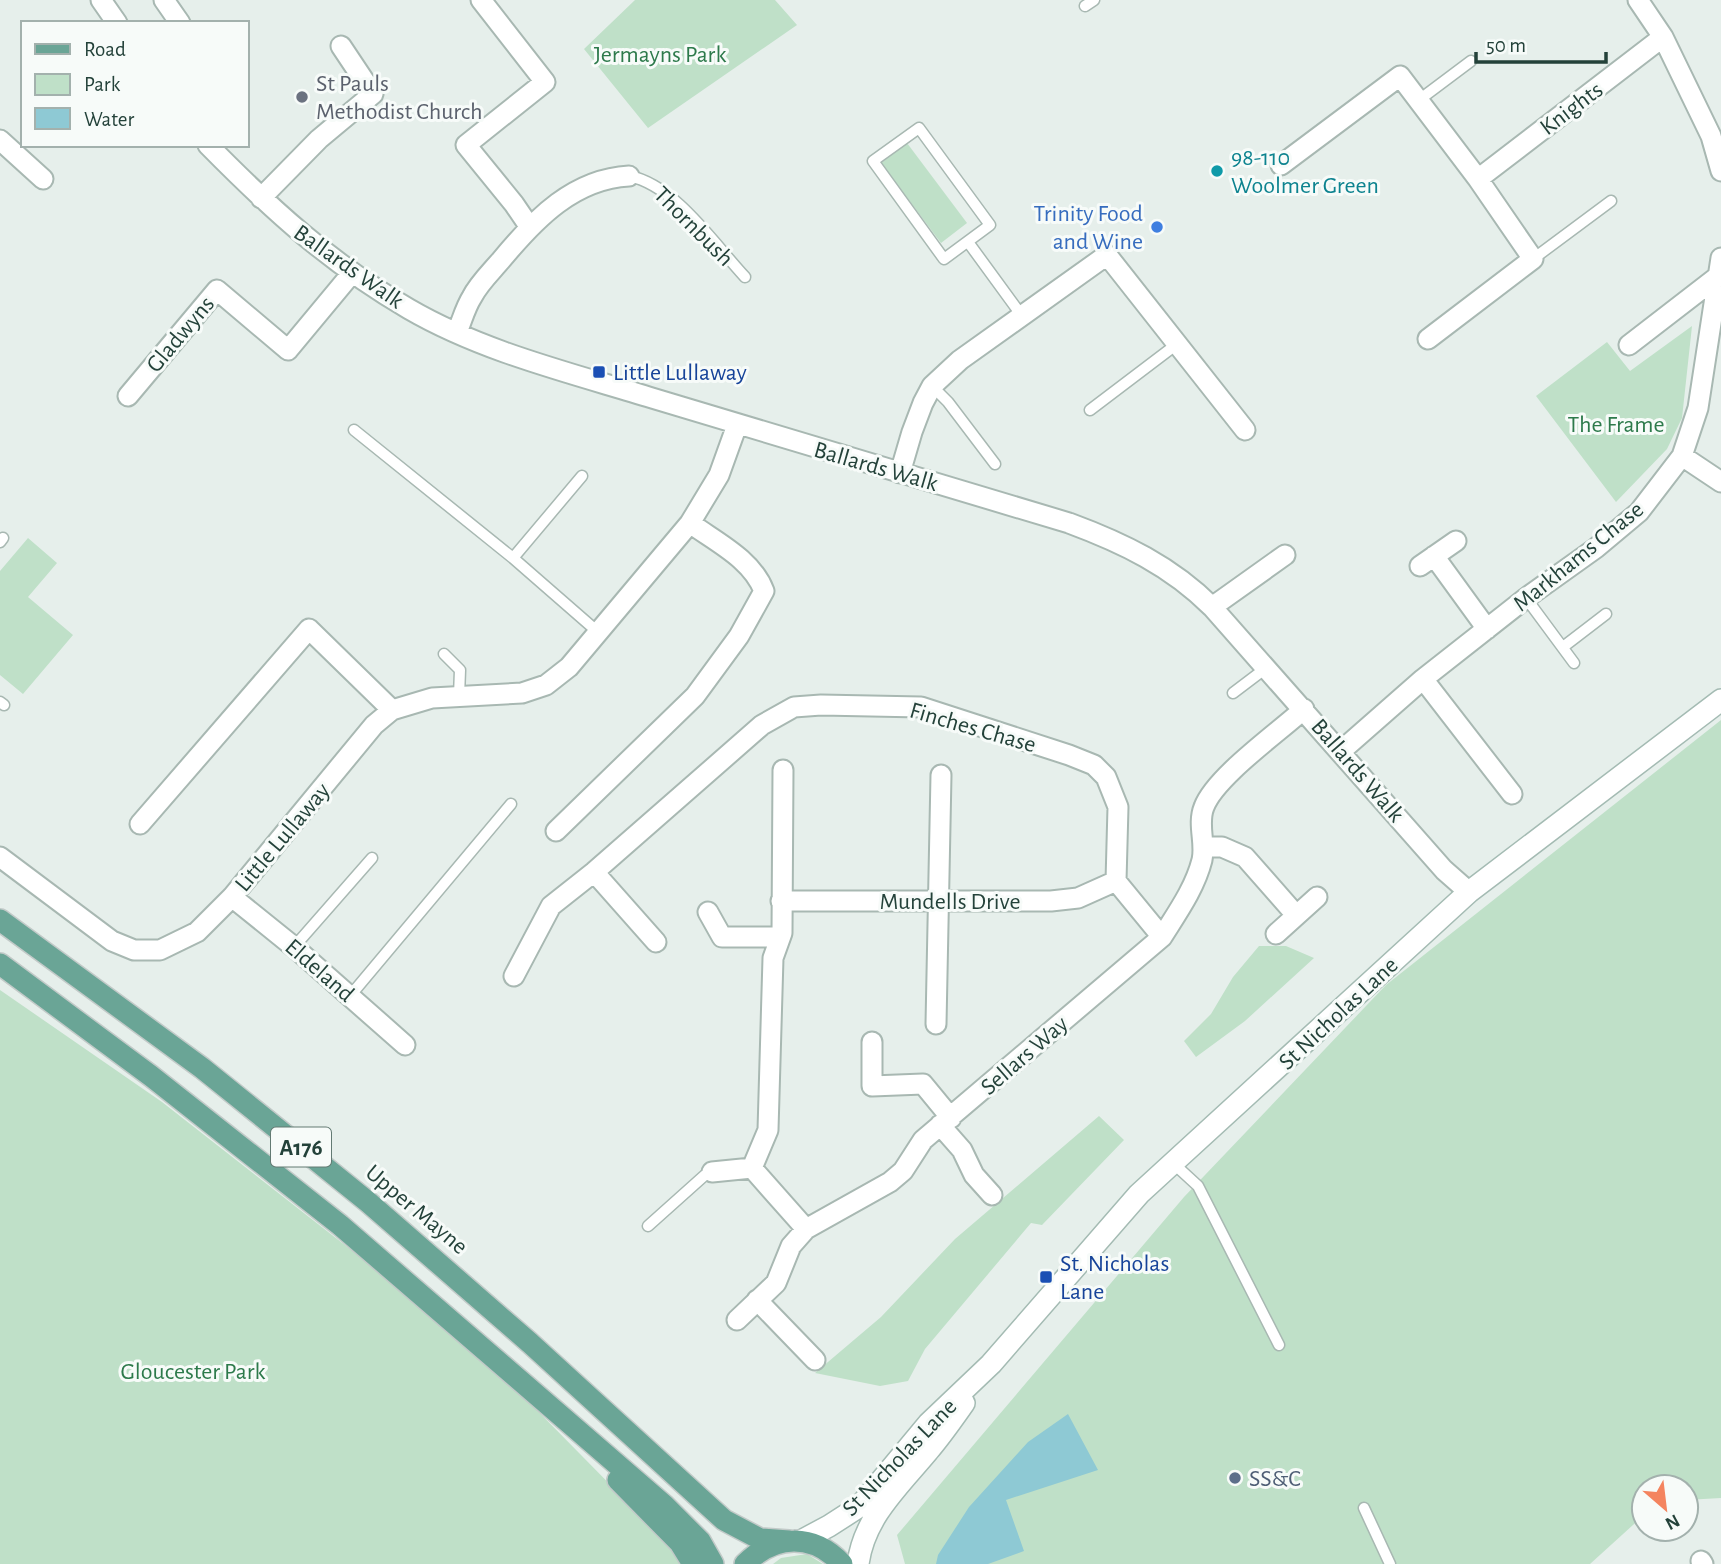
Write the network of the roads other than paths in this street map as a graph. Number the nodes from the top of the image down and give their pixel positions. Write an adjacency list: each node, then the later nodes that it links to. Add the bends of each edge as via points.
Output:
1 (101, 0): 5 (street)
2 (164, 0): 6 (street)
3 (481, 0): 21 (street, via 545,82 464,147)
4 (1638, 0): 7 (street)
5 (116, 21)
6 (179, 21)
7 (1663, 37): 11 (street); 17 (street, Knights)
8 (341, 46): 19 (street, via 373,94 319,138)
9 (1471, 61): 10 (lane)
10 (1419, 100): 14 (street, via 1401,76); 17 (street)
11 (1716, 134): 15 (street)
12 (0, 141): 18 (street)
13 (210, 147): 19 (street, Ballards Walk)
14 (1281, 165)
15 (1721, 172)
16 (629, 176): 21 (street, Thornbush, via 594,182 556,203); 26 (lane, Thornbush, via 645,179 674,199)
17 (1478, 178): 23 (street)
18 (43, 179)
19 (261, 198): 25 (street, Ballards Walk)
20 (1611, 201): 23 (lane)
21 (529, 226): 28 (street, Thornbush, via 471,298)
22 (968, 242): 22 (lane, via 990,225 919,128 873,161 944,259); 27 (lane)
23 (1533, 259): 29 (street)
24 (1719, 267): 31 (street); 38 (street, Markhams Chase, via 1698,408)
25 (352, 274): 28 (street, Ballards Walk); 33 (street, Gladwyns, via 288,350 217,290)
26 (746, 277)
27 (1022, 316): 30 (street, via 1107,255); 32 (street)
28 (457, 332): 35 (street, Ballards Walk, via 559,372)
29 (1428, 339)
30 (1177, 344): 34 (lane); 37 (street)
31 (1629, 345)
32 (932, 386): 39 (lane); 40 (street)
33 (128, 396)
34 (1090, 410)
35 (737, 425): 40 (street, Ballards Walk); 43 (street, Little Lullaway, via 719,475)
36 (354, 430): 46 (lane)
37 (1245, 430)
38 (1682, 456): 42 (street); 47 (street, Markhams Chase, via 1639,512)
39 (995, 464)
40 (900, 473): 48 (street, Ballards Walk, via 1116,540 1166,569)
41 (582, 475): 46 (lane)
42 (1721, 482)
43 (690, 523): 51 (street, Little Lullaway); 68 (street, via 748,565 764,591 739,636 695,696)
44 (1456, 541): 50 (street, via 1427,561)
45 (1285, 555): 48 (street)
46 (513, 558): 51 (lane)
47 (1526, 598): 50 (street, Markhams Chase); 52 (lane)
48 (1212, 607): 55 (street, Ballards Walk)
49 (1606, 614): 52 (lane)
50 (1487, 629): 56 (street, Markhams Chase)
51 (598, 633): 58 (street, Little Lullaway, via 569,667 546,685 522,693)
52 (1563, 647): 54 (lane)
53 (444, 653): 58 (lane, via 460,670)
54 (1574, 663)
55 (1267, 667): 57 (lane); 60 (street, Ballards Walk)
56 (1423, 679): 62 (street, Markhams Chase); 65 (street)
57 (1233, 693)
58 (459, 696): 61 (street, Little Lullaway, via 432,698)
59 (1721, 700): 74 (main road, St Nicholas Lane)
60 (1304, 709): 62 (street, Ballards Walk); 69 (street, Sellars Way, via 1214,791 1201,817)
61 (392, 710): 67 (street, via 309,629); 75 (street, Little Lullaway, via 374,725)
62 (1341, 751): 74 (street, Ballards Walk, via 1444,870)
63 (783, 770): 77 (street)
64 (941, 775): 78 (street)
65 (1513, 794)
66 (511, 804): 89 (lane)
67 (140, 824)
68 (556, 831)
69 (1203, 847): 80 (street, via 1222,847 1245,857); 84 (street, Sellars Way, via 1194,883)
70 (0, 857): 75 (street, Little Lullaway, via 112,941 134,950 160,950 197,932)
71 (372, 858): 86 (lane)
72 (594, 872): 73 (street, Finches Chase, via 762,725 794,707 874,705 921,707 1094,765 1106,777 1118,807); 85 (street); 88 (street, Finches Chase, via 551,906)
73 (1116, 881): 78 (street, Mundells Drive, via 1078,898); 84 (street)
74 (1469, 892): 94 (main road, St Nicholas Lane)
75 (232, 897): 86 (street, Eldeland)
76 (1317, 897): 80 (street)
77 (781, 901): 78 (street, Mundells Drive); 83 (street)
78 (938, 901): 90 (street)
79 (708, 912): 83 (street, via 722,937)
80 (1296, 915): 82 (street)
81 (0, 920): 107 (main road, Upper Mayne / A176, via 202,1068 368,1202 724,1520 760,1539)
82 (1276, 934)
83 (780, 937): 95 (street, via 773,958 768,1130)
84 (1162, 937): 93 (street, Sellars Way)
85 (656, 942)
86 (294, 947): 89 (street, Eldeland)
87 (0, 964): 105 (main road, A176, via 152,1076 340,1225)
88 (514, 976)
89 (350, 996): 92 (street, Eldeland)
90 (936, 1024)
91 (872, 1042): 93 (street, via 872,1086 923,1084)
92 (405, 1045)
93 (946, 1122): 97 (street, via 974,1175); 99 (street, Sellars Way, via 923,1140 890,1182)
94 (1173, 1163): 102 (lane, via 1198,1186); 104 (main road, St Nicholas Lane, via 1139,1194)
95 (751, 1168): 96 (street); 99 (street)
96 (712, 1172): 98 (lane)
97 (992, 1195)
98 (648, 1226)
99 (806, 1229): 100 (street, Sellars Way, via 791,1246 776,1283)
100 (757, 1300): 101 (street, Sellars Way); 103 (street)
101 (737, 1320)
102 (1279, 1345)
103 (815, 1360)
104 (991, 1364): 107 (main road, St Nicholas Lane, via 929,1423 860,1506); 112 (main road, St Nicholas Lane, via 948,1427 880,1507 864,1537)
105 (582, 1434): 108 (main road, via 617,1480 680,1543); 109 (main road, A176, via 685,1524)
106 (1364, 1508): 113 (lane)
107 (795, 1541): 110 (main road, via 767,1548); 111 (main road, A176, via 822,1547)
108 (693, 1564)
109 (713, 1564)
110 (745, 1564)
111 (842, 1564)
112 (858, 1564)
113 (1390, 1564)

